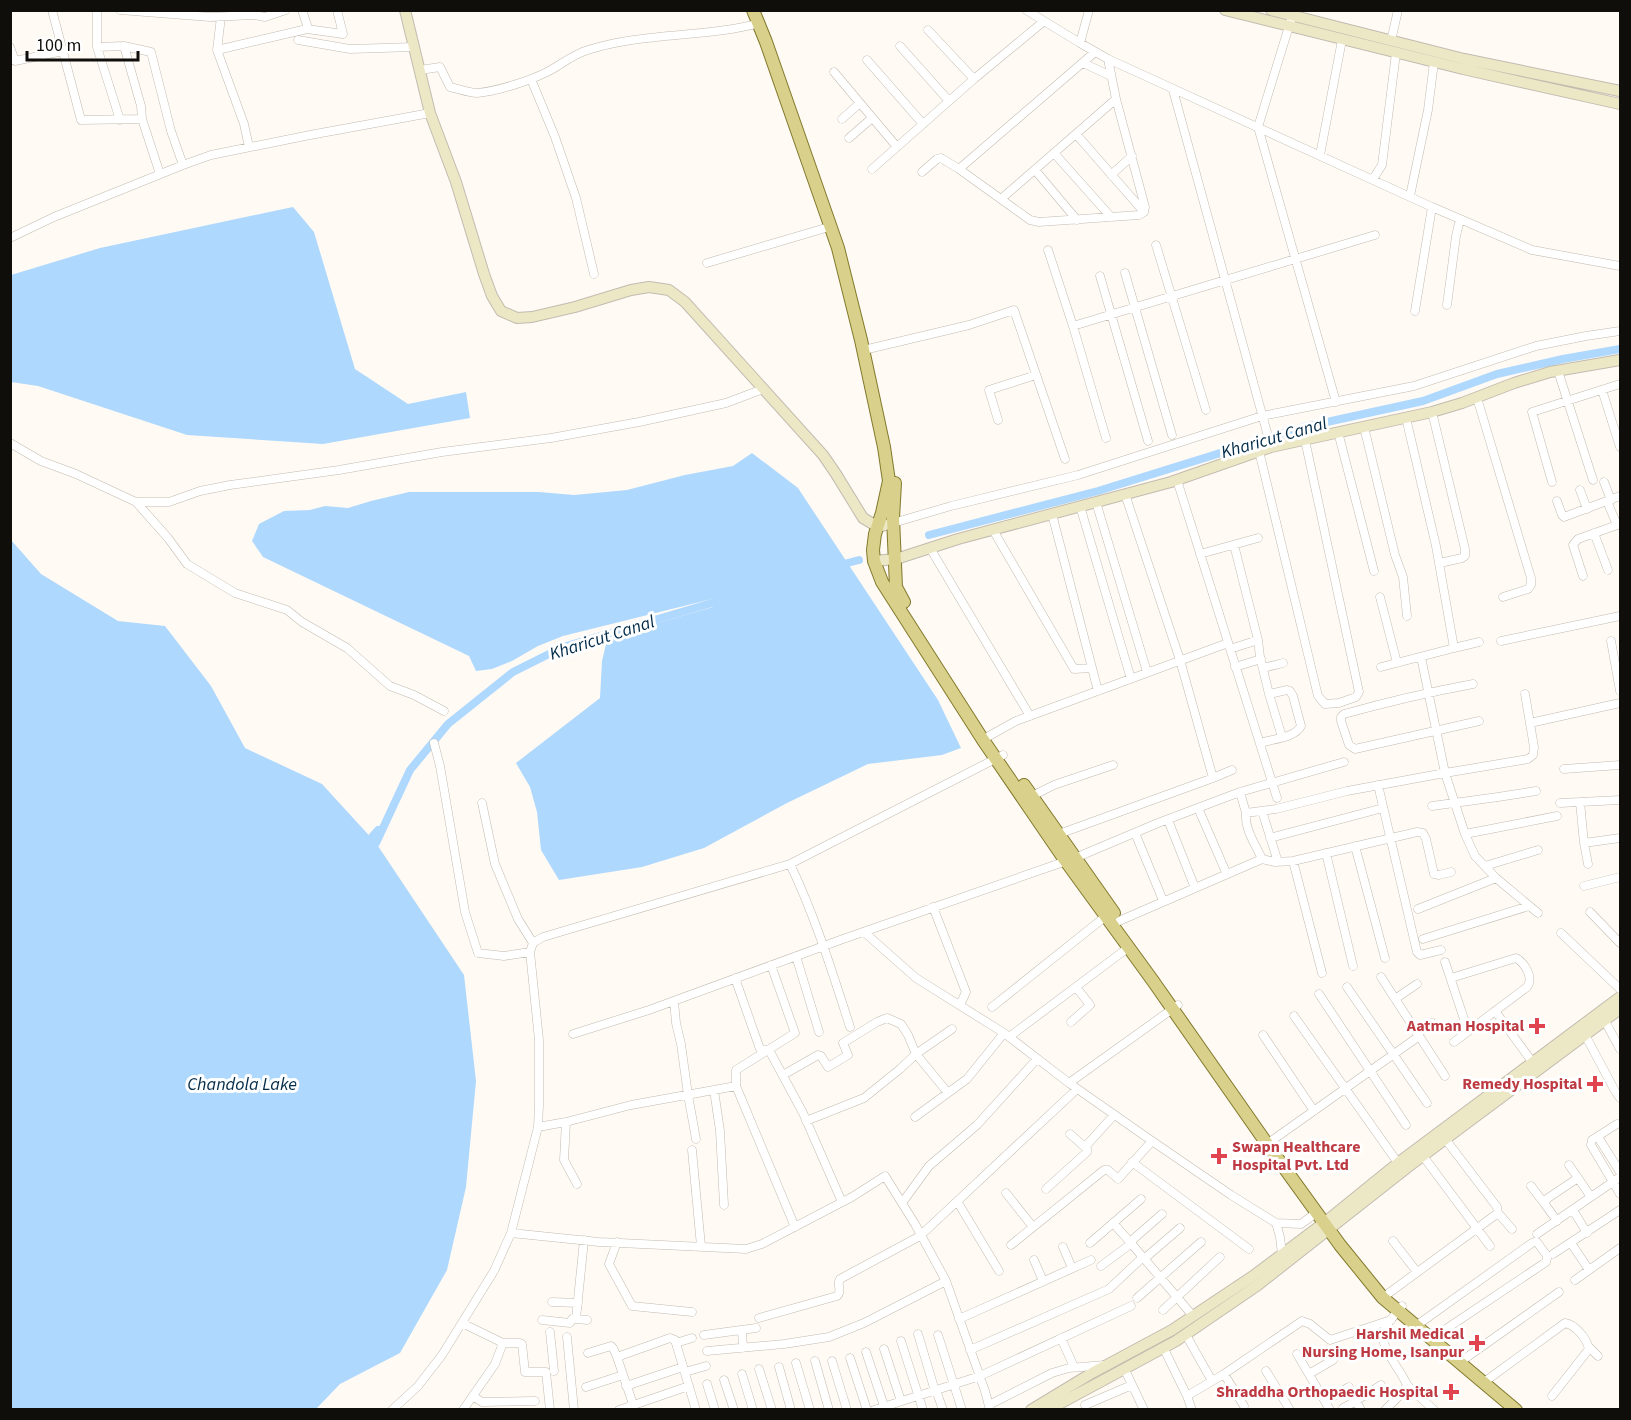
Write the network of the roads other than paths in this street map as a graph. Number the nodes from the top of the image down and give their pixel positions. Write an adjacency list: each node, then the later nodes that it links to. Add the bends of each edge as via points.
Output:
1 (52, 10): 32 (street)
2 (96, 10): 29 (street)
3 (120, 10): 14 (street)
4 (286, 10): 15 (street, via 265,17)
5 (302, 10): 20 (street)
6 (337, 10): 20 (street, via 343,34)
7 (405, 10): 30 (street)
8 (753, 10): 18 (main road)
9 (1026, 10): 19 (street)
10 (1089, 10): 25 (street)
11 (1225, 10): 17 (street)
12 (1272, 10): 17 (street)
13 (1398, 10): 24 (street)
14 (179, 13): 16 (street)
15 (254, 13): 16 (street)
16 (221, 17): 31 (street)
17 (1293, 18): 23 (street); 24 (street); 56 (street)
18 (760, 19): 42 (street, via 709,32 637,38 585,50); 79 (main road); 98 (main road, via 771,40 843,247)
19 (1043, 22): 25 (street); 43 (street)
20 (307, 29): 31 (street)
21 (928, 30): 43 (street)
22 (298, 40): 30 (street, via 350,49)
23 (1342, 40): 34 (street); 62 (street)
24 (1391, 41): 45 (street)
25 (1080, 43): 33 (street)
26 (124, 46): 29 (street); 52 (street); 64 (street, via 151,52)
27 (900, 46): 47 (street)
28 (10, 47): 32 (street, via 15,61)
29 (97, 47): 54 (street)
30 (414, 47): 39 (street)
31 (217, 50): 59 (street)
32 (63, 51): 54 (street, via 81,120)
33 (1095, 52): 35 (street); 38 (street)
34 (1396, 53): 37 (street); 71 (street, via 1382,165)
35 (1108, 59): 41 (street); 44 (street)
36 (867, 60): 55 (street)
37 (1434, 62): 49 (street); 72 (street)
38 (1083, 63): 41 (street); 66 (street)
39 (420, 70): 42 (street, via 440,67 450,87 475,93); 50 (street)
40 (834, 72): 48 (street)
41 (1111, 76): 46 (street)
42 (531, 79): 88 (street, via 576,198)
43 (974, 79): 47 (street)
44 (1173, 90): 56 (street); 90 (street)
45 (1620, 91)
46 (1116, 99): 57 (street); 63 (street)
47 (949, 101): 55 (street)
48 (860, 103): 51 (street); 53 (street)
49 (1620, 104)
50 (430, 113): 59 (street); 103 (street, via 484,274 501,311 517,318 532,317 631,290 669,290 685,302)
51 (872, 118): 58 (street); 60 (street)
52 (142, 119): 54 (street); 69 (street)
53 (842, 119)
54 (120, 120)
55 (923, 124): 60 (street)
56 (1258, 127): 62 (street); 84 (street)
57 (1076, 134): 61 (street); 70 (street)
58 (849, 138)
59 (249, 147): 64 (street)
60 (897, 147): 65 (street)
61 (1054, 153): 67 (street); 76 (street)
62 (1320, 155): 71 (street)
63 (1132, 156): 70 (street); 75 (street)
64 (183, 165): 69 (street)
65 (872, 169)
66 (959, 169): 68 (street, via 941,158); 73 (street)
67 (1035, 170): 73 (street); 78 (street)
68 (922, 172)
69 (160, 174): 81 (street)
70 (1111, 175): 75 (street)
71 (1373, 179): 72 (street)
72 (1410, 196): 74 (street)
73 (1001, 200): 78 (street, via 1030,220)
74 (1432, 207): 77 (street); 94 (street)
75 (1144, 212): 76 (street)
76 (1111, 217): 78 (street)
77 (1460, 219): 86 (street, via 1532,249); 92 (street)
78 (1077, 220)
79 (830, 227): 85 (street); 140 (main road, via 861,340 884,447 889,481)
80 (1375, 235): 84 (street)
81 (10, 238)
82 (1156, 245): 91 (street)
83 (1048, 250): 96 (street)
84 (1295, 259): 90 (street); 107 (street)
85 (707, 263)
86 (1620, 266)
87 (1125, 273): 93 (street)
88 (594, 274)
89 (1100, 276): 95 (street)
90 (1225, 280): 91 (street); 110 (street)
91 (1172, 296): 93 (street); 108 (street)
92 (1447, 305)
93 (1135, 307): 95 (street); 115 (street)
94 (1415, 311)
95 (1111, 314): 96 (street); 118 (street)
96 (1073, 326): 116 (street)
97 (1620, 331): 107 (street, via 1536,346 1414,386)
98 (868, 349): 101 (street, via 969,326 1014,310); 138 (main road, via 895,480)
99 (1620, 360): 100 (street)
100 (1558, 371): 105 (street); 106 (street)
101 (1036, 375): 112 (street, via 989,390); 123 (street)
102 (1620, 384): 104 (street)
103 (763, 389): 132 (street, via 726,403 551,438 230,485 170,502); 140 (street, via 823,455 863,518)
104 (1602, 390): 106 (street); 121 (street)
105 (1477, 398): 109 (street); 154 (street, via 1531,578 1528,589)
106 (1568, 401): 125 (street); 126 (street, via 1532,412)
107 (1336, 402): 110 (street)
108 (1206, 410)
109 (1432, 412): 111 (street); 149 (street, via 1465,549 1462,558)
110 (1262, 416): 120 (street); 138 (street, via 1078,475)
111 (1406, 418): 113 (street); 149 (street)
112 (998, 420)
113 (1364, 427): 114 (street); 155 (street, via 1403,577)
114 (1338, 432): 117 (street); 151 (street)
115 (1172, 435)
116 (1106, 438)
117 (1305, 440): 120 (street); 122 (street, via 1359,692 1350,700 1325,704 1318,696)
118 (1148, 441)
119 (10, 443): 132 (street, via 41,461)
120 (1271, 447): 122 (street)
121 (1620, 447)
122 (1259, 451): 124 (street)
123 (1065, 459)
124 (1177, 480): 129 (street); 146 (street)
125 (1593, 480)
126 (1552, 482)
127 (1604, 482): 131 (street)
128 (1580, 490): 136 (street)
129 (1125, 494): 134 (street); 165 (street)
130 (1620, 496): 131 (street)
131 (1609, 500): 136 (street); 139 (street)
132 (136, 501): 181 (street, via 187,564 235,593 287,610 347,648 390,686)
133 (1557, 501): 136 (street, via 1564,517)
134 (1096, 502): 135 (street); 172 (street)
135 (1080, 506): 137 (street); 173 (street)
136 (1587, 509)
137 (1052, 514): 141 (street); 170 (street)
138 (893, 523): 140 (street); 147 (main road)
139 (1619, 526): 142 (street)
140 (878, 527): 148 (main road)
141 (993, 530): 145 (street); 170 (street, via 1074,669)
142 (1594, 533): 150 (street); 152 (street, via 1573,545)
143 (1258, 538): 144 (street)
144 (1234, 545): 146 (street); 157 (street)
145 (930, 548): 147 (street); 182 (street)
146 (1200, 554): 161 (street)
147 (896, 559): 148 (street); 186 (main road, via 896,587 909,612)
148 (874, 561): 190 (main road, via 882,582 924,650)
149 (1440, 562): 162 (street)
150 (1608, 570)
151 (1374, 571)
152 (1583, 576)
153 (1380, 597): 167 (street)
154 (1503, 597)
155 (1407, 616)
156 (1620, 616): 159 (street)
157 (1258, 640): 161 (street); 164 (street)
158 (1611, 640): 176 (street)
159 (1501, 641)
160 (1479, 642): 162 (street)
161 (1229, 646): 165 (street); 168 (street)
162 (1454, 648): 163 (street)
163 (1421, 657): 167 (street); 177 (street)
164 (1261, 659): 168 (street); 171 (street)
165 (1180, 660): 172 (street); 197 (street)
166 (1283, 663): 171 (street)
167 (1397, 663): 169 (street)
168 (1235, 667): 189 (street)
169 (1381, 667)
170 (1092, 668): 175 (street)
171 (1263, 668): 178 (street)
172 (1147, 672): 173 (street)
173 (1131, 679): 175 (street)
174 (1473, 684): 177 (street)
175 (1098, 691): 182 (street)
176 (1620, 692)
177 (1429, 693): 185 (street); 185 (street, via 1344,714 1341,721 1352,748)
178 (1269, 694): 187 (street); 187 (street, via 1287,690 1293,696 1301,726)
179 (1525, 694): 184 (street)
180 (1620, 703): 184 (street)
181 (444, 711)
182 (1030, 716): 186 (street)
183 (1479, 721): 185 (street)
184 (1530, 723): 196 (street, via 1534,747 1528,759)
185 (1436, 730): 196 (street)
186 (989, 736): 190 (main road)
187 (1282, 737): 189 (street)
188 (434, 743): 255 (street, via 465,912 478,953 504,956)
189 (1260, 743): 198 (street)
190 (999, 757): 202 (main road); 226 (main road); 230 (street)
191 (1344, 762): 198 (street)
192 (1113, 765): 202 (street)
193 (1620, 765): 195 (street)
194 (1232, 770): 197 (street)
195 (1564, 770)
196 (1445, 773): 199 (street); 207 (street)
197 (1213, 778): 217 (street)
198 (1272, 782): 201 (street); 203 (street)
199 (1378, 785): 211 (street); 212 (street)
200 (1536, 790): 207 (street)
201 (1240, 792): 210 (street); 213 (street)
202 (1032, 796): 217 (main road)
203 (1277, 798)
204 (1620, 800): 205 (street)
205 (1580, 802): 208 (street); 222 (street)
206 (482, 803): 250 (street, via 495,864)
207 (1455, 803): 209 (street); 218 (street)
208 (1560, 803)
209 (1432, 806)
210 (1198, 808): 215 (street); 233 (street)
211 (1383, 808): 219 (street); 220 (street)
212 (1262, 811): 213 (street); 219 (street)
213 (1246, 813): 227 (street, via 1247,827)
214 (1557, 816): 218 (street)
215 (1168, 820): 216 (street); 237 (street)
216 (1135, 833): 226 (street); 239 (street)
217 (1059, 834): 226 (main road)
218 (1465, 834): 232 (street, via 1475,856)
219 (1270, 838): 229 (street)
220 (1389, 838): 223 (street); 234 (street, via 1423,834 1434,874); 254 (street, via 1417,952 1425,955)
221 (1620, 838): 222 (street)
222 (1584, 843): 231 (street)
223 (1355, 846): 225 (street); 257 (street)
224 (1538, 850): 232 (street)
225 (1326, 853): 228 (street); 260 (street)
226 (1070, 859): 241 (street); 245 (main road); 246 (main road)
227 (1263, 859): 229 (street); 246 (street)
228 (1293, 861): 229 (street); 261 (street)
229 (1278, 862)
230 (790, 864): 250 (street, via 543,937); 252 (street)
231 (1588, 864)
232 (1485, 866): 236 (street)
233 (1225, 870)
234 (1451, 872)
235 (1620, 877): 238 (street)
236 (1496, 878): 240 (street); 242 (street)
237 (1194, 884)
238 (1584, 886)
239 (1162, 898)
240 (1529, 906): 244 (street); 249 (street)
241 (933, 907): 247 (street); 273 (street, via 966,992)
242 (1418, 909)
243 (1590, 912): 251 (street)
244 (1538, 913)
245 (1106, 916): 253 (main road); 274 (street)
246 (1119, 921): 275 (main road)
247 (864, 932): 252 (street); 273 (street, via 916,978)
248 (1561, 933): 268 (street)
249 (1424, 939)
250 (533, 944): 255 (street)
251 (1620, 944)
252 (824, 946): 256 (street); 282 (street)
253 (1129, 947): 266 (street); 275 (main road)
254 (1441, 950)
255 (530, 952): 317 (street, via 539,1040)
256 (796, 956): 259 (street); 285 (street)
257 (1385, 958)
258 (1445, 962): 264 (street)
259 (771, 965): 263 (street); 293 (street, via 795,1033)
260 (1353, 966)
261 (1322, 973)
262 (1381, 977): 271 (street)
263 (735, 978): 272 (street); 293 (street, via 760,1049)
264 (1451, 978): 277 (street, via 1509,959 1520,960 1530,983); 284 (street)
265 (1418, 984): 271 (street)
266 (1076, 987): 280 (street, via 1090,1005); 288 (street)
267 (1347, 987): 295 (street)
268 (1620, 989)
269 (1319, 994): 298 (street)
270 (1620, 997): 286 (street)
271 (1395, 999): 290 (street)
272 (674, 1001): 287 (street); 307 (street)
273 (960, 1005): 288 (street)
274 (992, 1006)
275 (1175, 1007): 301 (street); 323 (main road)
276 (1620, 1010): 279 (street)
277 (1495, 1011): 284 (street); 297 (street)
278 (1294, 1016): 304 (street)
279 (1605, 1021): 286 (street); 292 (street)
280 (1071, 1022)
281 (1432, 1023): 290 (street)
282 (850, 1027)
283 (952, 1029): 294 (street)
284 (1468, 1031): 291 (street)
285 (819, 1032)
286 (1584, 1032): 297 (street); 308 (street); 321 (street)
287 (573, 1034)
288 (1006, 1035): 296 (street); 306 (street, via 967,1079)
289 (1263, 1035): 310 (street)
290 (1418, 1035): 295 (street); 300 (street)
291 (1454, 1042)
292 (1620, 1049)
293 (769, 1050): 299 (street); 302 (street, via 736,1070)
294 (916, 1054): 299 (street, via 901,1024 887,1018 843,1042 848,1055 828,1067 818,1055); 306 (street); 313 (street, via 864,1098)
295 (1393, 1055): 298 (street); 309 (street)
296 (1037, 1059): 301 (street); 342 (street, via 977,1125 929,1166)
297 (1533, 1063): 328 (street)
298 (1371, 1071): 304 (street); 316 (street)
299 (783, 1076): 313 (street)
300 (1445, 1076)
301 (1069, 1083): 303 (street)
302 (736, 1086): 305 (street); 353 (street)
303 (1077, 1089): 311 (street); 340 (street)
304 (1345, 1089): 310 (street); 328 (street)
305 (714, 1090): 307 (street); 344 (street)
306 (948, 1093): 312 (street)
307 (688, 1095): 314 (street); 320 (street)
308 (1620, 1098)
309 (1427, 1103)
310 (1314, 1111): 323 (street)
311 (1114, 1115): 322 (street); 324 (street)
312 (915, 1117)
313 (806, 1121): 341 (street)
314 (566, 1122): 317 (street); 333 (street, via 564,1161)
315 (1617, 1124): 319 (street)
316 (1407, 1125)
317 (538, 1127): 358 (street)
318 (1070, 1134): 324 (street)
319 (1598, 1137): 330 (street); 332 (street, via 1592,1140 1591,1147)
320 (696, 1139)
321 (1446, 1140): 326 (street); 347 (street)
322 (1152, 1141): 327 (street); 352 (street)
323 (1270, 1142): 350 (main road)
324 (1085, 1148): 335 (street, via 1087,1152)
325 (692, 1150): 370 (street)
326 (1423, 1156): 350 (street); 356 (street)
327 (1132, 1162): 354 (street, via 1118,1179 1104,1170); 374 (street)
328 (1398, 1163): 350 (street)
329 (1569, 1165): 331 (street)
330 (1620, 1174): 332 (street)
331 (1578, 1178): 338 (street); 343 (street)
332 (1613, 1182): 337 (street); 338 (street)
333 (577, 1184)
334 (1531, 1186): 343 (street)
335 (1046, 1189)
336 (1006, 1193): 354 (street)
337 (1620, 1194)
338 (1591, 1197): 345 (street)
339 (1141, 1199): 351 (street)
340 (957, 1201): 361 (street); 384 (street)
341 (842, 1202): 342 (street, via 885,1176); 353 (street)
342 (902, 1203): 361 (street)
343 (1544, 1203): 349 (street)
344 (724, 1205)
345 (1573, 1210): 349 (street); 359 (street)
346 (1620, 1210): 359 (street)
347 (1498, 1213): 356 (street); 357 (street)
348 (1162, 1214): 367 (street)
349 (1557, 1221): 360 (street)
350 (1326, 1222): 352 (street); 375 (street); 391 (main road); 399 (main road, via 1340,1245); 414 (street, via 1258,1285)
351 (1113, 1223): 366 (street); 367 (street)
352 (1276, 1223): 375 (street)
353 (795, 1227): 370 (street, via 746,1249)
354 (1033, 1227): 369 (street)
355 (1180, 1228): 378 (street)
356 (1477, 1229): 371 (street); 385 (street)
357 (1512, 1229)
358 (511, 1233): 362 (street); 406 (street, via 494,1272)
359 (1587, 1233): 368 (street)
360 (1537, 1234)
361 (920, 1236): 388 (street); 401 (street, via 840,1279 837,1296)
362 (584, 1240): 364 (street); 395 (street)
363 (1393, 1241): 385 (street)
364 (617, 1242): 370 (street); 398 (street, via 609,1264 632,1306)
365 (1201, 1242): 386 (street)
366 (1090, 1243)
367 (1131, 1243): 378 (street); 381 (street)
368 (1570, 1243): 376 (street); 383 (street)
369 (1011, 1245)
370 (701, 1246)
371 (1490, 1246)
372 (1063, 1247): 382 (street)
373 (1620, 1248): 383 (street)
374 (1249, 1249)
375 (1282, 1254): 400 (street)
376 (1553, 1254)
377 (1220, 1257): 392 (street)
378 (1144, 1258): 386 (street); 426 (street, via 1109,1289)
379 (1034, 1260): 389 (street)
380 (1090, 1260): 382 (street)
381 (1101, 1266)
382 (1072, 1268): 389 (street)
383 (1589, 1270): 387 (street)
384 (999, 1271)
385 (1417, 1272): 391 (street)
386 (1160, 1278): 392 (street); 393 (street)
387 (1575, 1280)
388 (946, 1281): 403 (street); 423 (street, via 836,1335)
389 (1043, 1281): 403 (street)
390 (1559, 1292): 435 (street)
391 (1389, 1293): 399 (main road)
392 (1177, 1297): 397 (street); 400 (street)
393 (1137, 1298)
394 (552, 1302): 395 (street)
395 (578, 1303): 402 (street)
396 (1131, 1306): 418 (street)
397 (1163, 1310)
398 (692, 1312)
399 (1397, 1312): 407 (main road); 450 (street, via 1330,1340 1302,1321); 458 (street, via 1383,1331 1382,1339); 510 (main road)
400 (1193, 1316): 439 (street)
401 (759, 1318)
402 (576, 1319): 404 (street, via 570,1323); 405 (street)
403 (959, 1319): 426 (street)
404 (542, 1320)
405 (587, 1320)
406 (462, 1323): 420 (street); 483 (street, via 418,1386)
407 (1420, 1323): 416 (main road); 416 (street, via 1537,1242 1547,1256 1546,1262)
408 (756, 1328): 409 (street)
409 (742, 1330): 412 (street); 423 (street)
410 (550, 1332): 447 (street)
411 (918, 1334): 466 (street)
412 (704, 1335)
413 (938, 1335): 459 (street)
414 (1185, 1335): 425 (street); 456 (street)
415 (567, 1337): 444 (street)
416 (1434, 1337): 435 (main road)
417 (692, 1338): 421 (street)
418 (1061, 1338): 442 (street); 453 (street)
419 (901, 1341): 468 (street)
420 (503, 1343): 447 (street, via 522,1344 525,1372); 467 (street, via 495,1364)
421 (676, 1343): 432 (street, via 670,1338); 445 (street)
422 (1589, 1347): 431 (street); 455 (street, via 1573,1325 1565,1323); 470 (street)
423 (743, 1348): 427 (street)
424 (884, 1349): 472 (street)
425 (1164, 1349): 446 (street); 469 (street)
426 (970, 1350): 453 (street)
427 (707, 1352)
428 (866, 1352): 477 (street)
429 (588, 1353): 432 (street, via 611,1346)
430 (1297, 1354): 451 (street)
431 (1598, 1356)
432 (617, 1357): 452 (street)
433 (850, 1358): 497 (street)
434 (1333, 1360): 451 (street)
435 (1463, 1360): 455 (main road)
436 (815, 1361): 495 (street)
437 (832, 1362): 496 (street)
438 (796, 1363): 494 (street)
439 (1107, 1365): 442 (street); 502 (street)
440 (706, 1366): 445 (street)
441 (779, 1367): 493 (street)
442 (1074, 1367): 479 (street, via 1052,1373)
443 (759, 1369): 492 (street)
444 (570, 1370): 447 (street); 486 (street)
445 (684, 1370): 462 (street); 463 (street)
446 (1125, 1370): 460 (street); 503 (street)
447 (550, 1371): 485 (street)
448 (1266, 1371): 506 (street)
449 (742, 1374): 491 (street)
450 (1224, 1374): 456 (street); 480 (street)
451 (1309, 1374): 473 (street)
452 (623, 1375): 462 (street); 464 (street)
453 (980, 1376): 459 (street); 479 (street)
454 (724, 1380): 490 (street)
455 (1487, 1380): 511 (main road)
456 (1212, 1381): 469 (street)
457 (706, 1384): 489 (street)
458 (1407, 1384): 482 (street); 509 (street)
459 (954, 1385): 466 (street); 501 (street)
460 (1132, 1385): 475 (street); 504 (street)
461 (1382, 1385): 474 (street)
462 (626, 1386): 478 (street)
463 (689, 1386): 478 (street); 488 (street)
464 (586, 1387)
465 (1348, 1387): 473 (street)
466 (936, 1390): 468 (street); 500 (street)
467 (473, 1396): 476 (street, via 482,1402); 484 (street)
468 (918, 1396): 472 (street); 499 (street)
469 (1187, 1396): 505 (street)
470 (1552, 1396)
471 (535, 1401): 476 (street)
472 (901, 1401): 477 (street)
473 (1325, 1401): 507 (street)
474 (1356, 1401): 481 (street); 508 (street)
475 (1085, 1405)
476 (506, 1406)
477 (884, 1406): 498 (street)
478 (634, 1407): 487 (street)
479 (989, 1407)
480 (1243, 1408)
481 (1343, 1408)
482 (1389, 1408)
483 (392, 1410)
484 (463, 1410)
485 (550, 1410)
486 (574, 1410)
487 (619, 1410)
488 (696, 1410)
489 (715, 1410)
490 (734, 1410)
491 (753, 1410)
492 (772, 1410)
493 (791, 1410)
494 (810, 1410)
495 (829, 1410)
496 (847, 1410)
497 (867, 1410)
498 (874, 1410)
499 (923, 1410)
500 (943, 1410)
501 (962, 1410)
502 (1031, 1410)
503 (1048, 1410)
504 (1144, 1410)
505 (1192, 1410)
506 (1290, 1410)
507 (1330, 1410)
508 (1361, 1410)
509 (1434, 1410)
510 (1516, 1410)
511 (1521, 1410)

